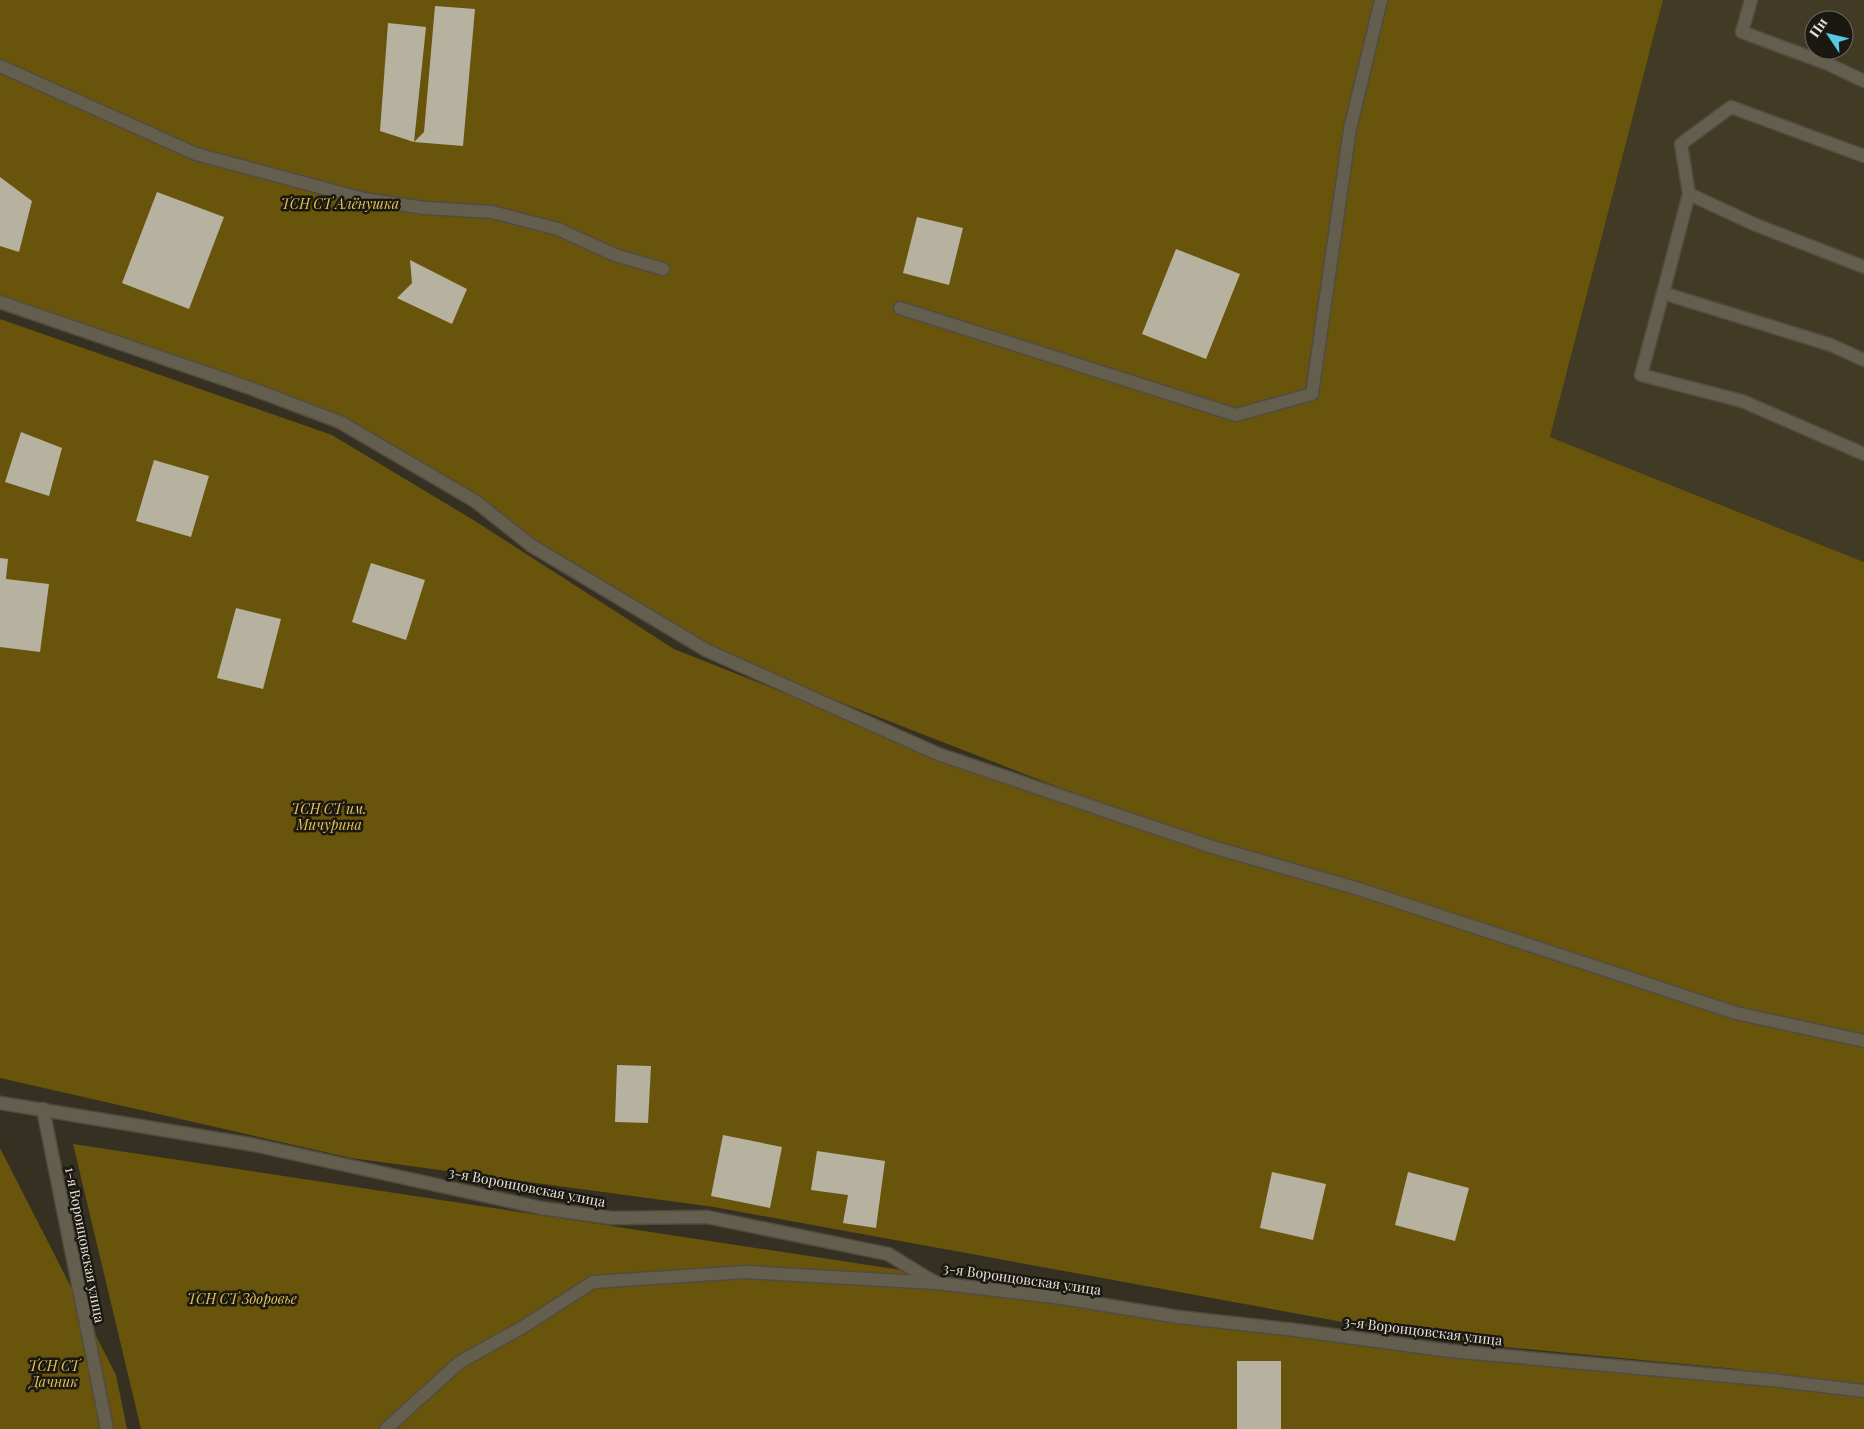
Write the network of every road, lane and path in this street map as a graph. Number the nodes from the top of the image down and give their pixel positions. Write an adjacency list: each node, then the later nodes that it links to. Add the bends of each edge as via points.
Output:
1 (1381, 0): 11 (street, via 1350,129 1312,394 1236,416)
2 (1750, 0): 4 (street, via 1742,32)
3 (0, 66): 8 (street, via 196,154 364,199 425,208 492,212 558,229 615,254)
4 (1864, 81)
5 (1864, 156): 6 (street, via 1731,107 1682,144)
6 (1688, 194): 7 (street, via 1756,226); 9 (street)
7 (1864, 267)
8 (664, 269)
9 (1663, 293): 12 (street, via 1831,345); 13 (street, via 1641,374 1742,401)
10 (0, 302): 14 (street, via 340,422 475,502 532,546 706,650 938,754 1209,846 1359,889 1736,1013)
11 (900, 308)
12 (1864, 360)
13 (1864, 454)
14 (1864, 1042)
15 (0, 1103): 16 (street)
16 (43, 1109): 17 (street, 3-я Воронцовская улица, via 255,1145 541,1208 611,1218 708,1217 888,1254); 19 (street, 1-я Воронцовская улица)
17 (936, 1283): 18 (street, 3-я Воронцовская улица, via 1450,1351); 20 (street, via 744,1272 593,1282 460,1362)
18 (1864, 1391)
19 (107, 1429)
20 (386, 1429)

